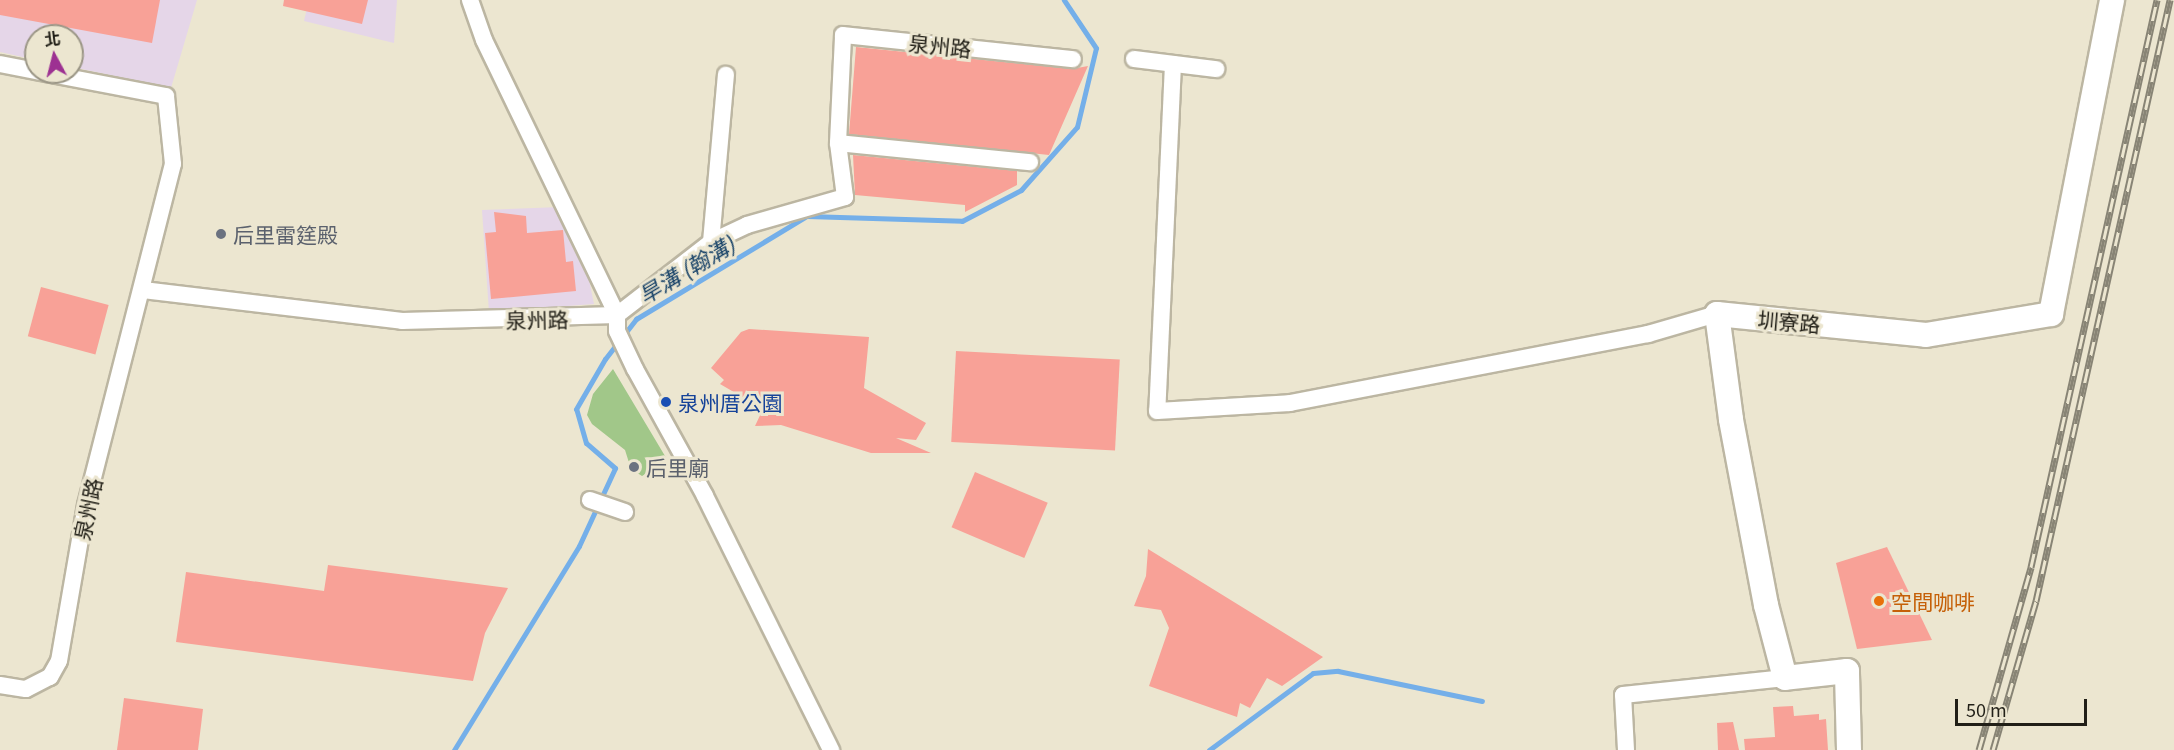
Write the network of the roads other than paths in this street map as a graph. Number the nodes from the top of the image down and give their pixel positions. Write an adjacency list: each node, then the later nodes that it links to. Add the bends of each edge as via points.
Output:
1 (470, 0): 16 (street, via 484,40)
2 (2112, 0): 15 (street, 圳寮路, via 2051,314 1926,335)
3 (1073, 58): 11 (street, 泉州路, via 843,35)
4 (1134, 59): 6 (street)
5 (0, 64): 7 (street)
6 (1173, 64): 8 (street); 15 (street, via 1157,411 1290,403 1648,334)
7 (24, 69)
8 (1216, 69)
9 (726, 75): 13 (street)
10 (84, 81): 14 (street, 泉州路, via 166,96 173,164)
11 (838, 143): 12 (street); 13 (street, 泉州路, via 845,197 747,225)
12 (1030, 162)
13 (711, 242): 16 (street, 泉州路)
14 (143, 290): 16 (street, 泉州路, via 402,321); 20 (street, 泉州路, via 86,505 59,661 50,676 26,690)
15 (1717, 314): 19 (street, via 1759,570)
16 (617, 323): 21 (street, via 625,348 705,496)
17 (590, 500): 18 (street)
18 (625, 512)
19 (1785, 678): 22 (street, via 1623,695); 23 (street, via 1847,671)
20 (0, 685)
21 (831, 750)
22 (1626, 750)
23 (1849, 750)

